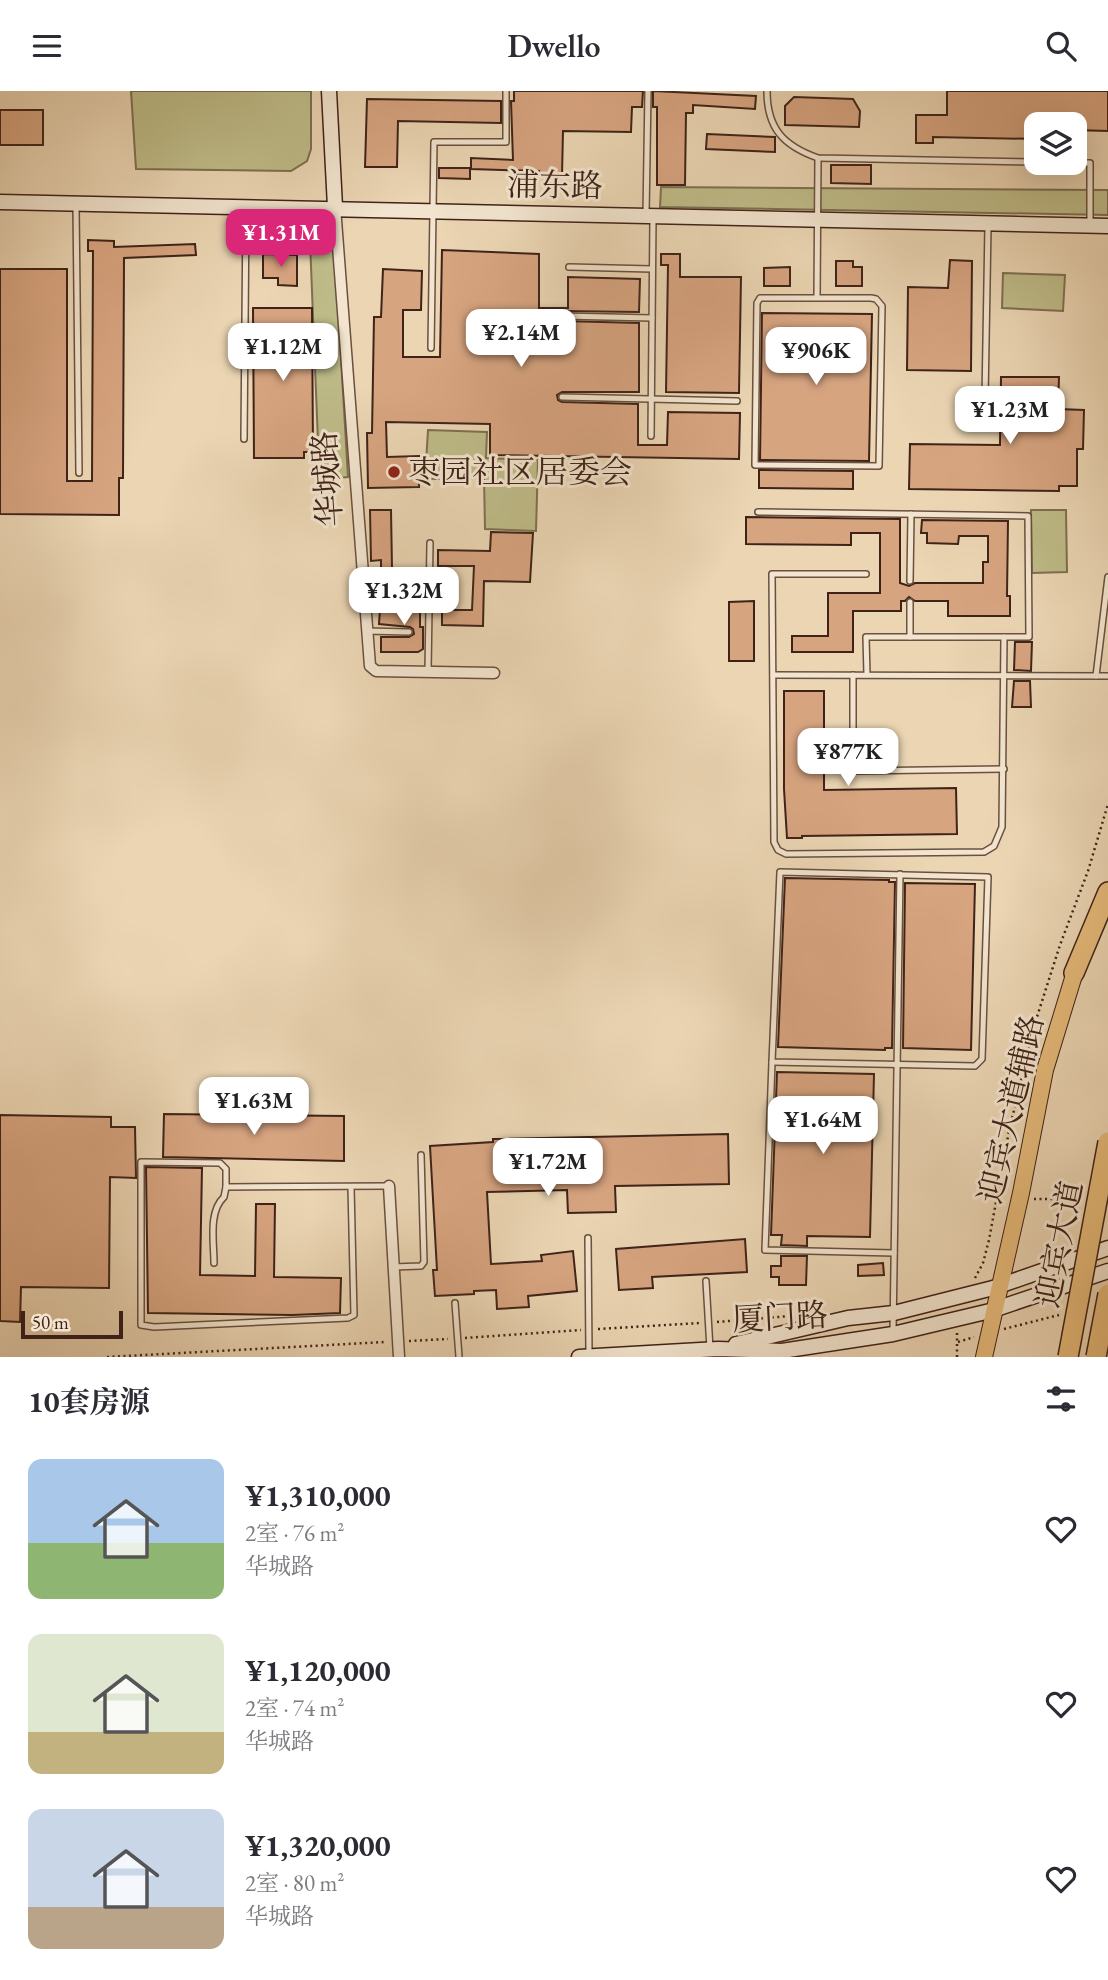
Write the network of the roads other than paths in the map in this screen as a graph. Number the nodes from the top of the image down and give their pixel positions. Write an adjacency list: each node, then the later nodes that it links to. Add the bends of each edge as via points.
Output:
1 (329, 91): 11 (street, 华城路)
2 (506, 91): 12 (lane, via 506,142 434,142)
3 (648, 91): 13 (lane)
4 (767, 91): 5 (lane, via 767,109 786,143)
5 (818, 158): 6 (lane); 14 (lane)
6 (1024, 162)
7 (1087, 163): 16 (lane)
8 (0, 202): 9 (street, 浦东路)
9 (76, 203): 10 (street, 浦东路); 30 (lane)
10 (246, 206): 11 (street, 浦东路); 29 (lane)
11 (335, 207): 12 (street, 浦东路); 37 (street, 华城路)
12 (433, 210): 13 (street, 浦东路); 23 (lane)
13 (649, 215): 14 (street, 浦东路); 19 (lane)
14 (817, 219): 15 (street, 浦东路); 20 (lane)
15 (988, 223): 16 (street, 浦东路); 25 (lane)
16 (1090, 226): 17 (street, 浦东路)
17 (1108, 226)
18 (569, 267): 19 (lane)
19 (652, 268): 22 (lane)
20 (817, 298): 20 (lane, via 871,298 882,306 879,466 755,465 757,303 760,298)
21 (562, 316): 22 (lane)
22 (652, 318): 26 (lane)
23 (431, 348)
24 (562, 397): 26 (lane)
25 (985, 398)
26 (652, 399): 27 (lane); 28 (lane)
27 (737, 401)
28 (651, 436)
29 (244, 439)
30 (79, 473)
31 (758, 512): 32 (lane)
32 (911, 514): 36 (lane); 43 (lane, via 1028,516 1030,637)
33 (430, 543): 44 (lane)
34 (866, 574): 46 (lane, via 772,574)
35 (1108, 577): 50 (lane)
36 (910, 581)
37 (362, 583): 38 (lane); 40 (street, 华城路)
38 (407, 583)
39 (910, 602): 42 (lane)
40 (366, 631): 41 (lane); 44 (street, 华城路, via 370,666 376,671)
41 (409, 632)
42 (910, 637): 43 (lane); 48 (lane, via 866,637)
43 (1004, 637): 49 (lane)
44 (428, 672): 45 (street)
45 (494, 673)
46 (773, 675): 47 (lane); 52 (lane, via 774,842 786,854 984,852 994,846 1002,827)
47 (853, 675): 48 (lane); 52 (lane, via 853,771)
48 (867, 675): 49 (lane)
49 (1004, 675): 50 (lane); 52 (lane)
50 (1096, 676): 51 (lane)
51 (1108, 676)
52 (1004, 769)
53 (900, 874): 57 (lane, via 780,871); 58 (lane); 58 (lane, via 988,877 982,1059 975,1066)
54 (1108, 877): 56 (main road, 迎宾大道辅路)
55 (1108, 891): 56 (highway)
56 (1074, 973): 71 (main road, 迎宾大道辅路, via 1045,1070)
57 (772, 1062): 58 (lane); 66 (lane, via 765,1250)
58 (897, 1066): 66 (lane)
59 (1108, 1142): 83 (highway, 迎宾大道, bridge)
60 (421, 1155): 68 (lane, via 424,1262)
61 (389, 1186): 63 (lane); 68 (street)
62 (226, 1187): 63 (lane); 63 (lane, via 226,1169 220,1163 141,1162 141,1325 354,1315); 67 (lane, via 215,1206)
63 (351, 1187)
64 (588, 1238): 81 (lane)
65 (1108, 1248): 71 (street, 厦门路)
66 (894, 1253): 75 (lane)
67 (214, 1263)
68 (393, 1267): 78 (street)
69 (1108, 1271): 74 (street, 厦门路)
70 (706, 1281): 77 (lane)
71 (1000, 1286): 74 (main road, 迎宾大道辅路); 75 (street, 厦门路)
72 (1108, 1294): 84 (highway, 迎宾大道, bridge)
73 (456, 1303): 79 (lane)
74 (995, 1309): 76 (street, 厦门路); 82 (main road, 迎宾大道辅路)
75 (894, 1313): 76 (lane); 77 (street, 厦门路, via 848,1318)
76 (893, 1334): 77 (street, 厦门路, via 782,1351)
77 (714, 1349): 81 (street)
78 (399, 1357)
79 (459, 1357)
80 (579, 1357): 81 (street)
81 (589, 1357)
82 (984, 1357)
83 (1068, 1357)
84 (1096, 1357)

